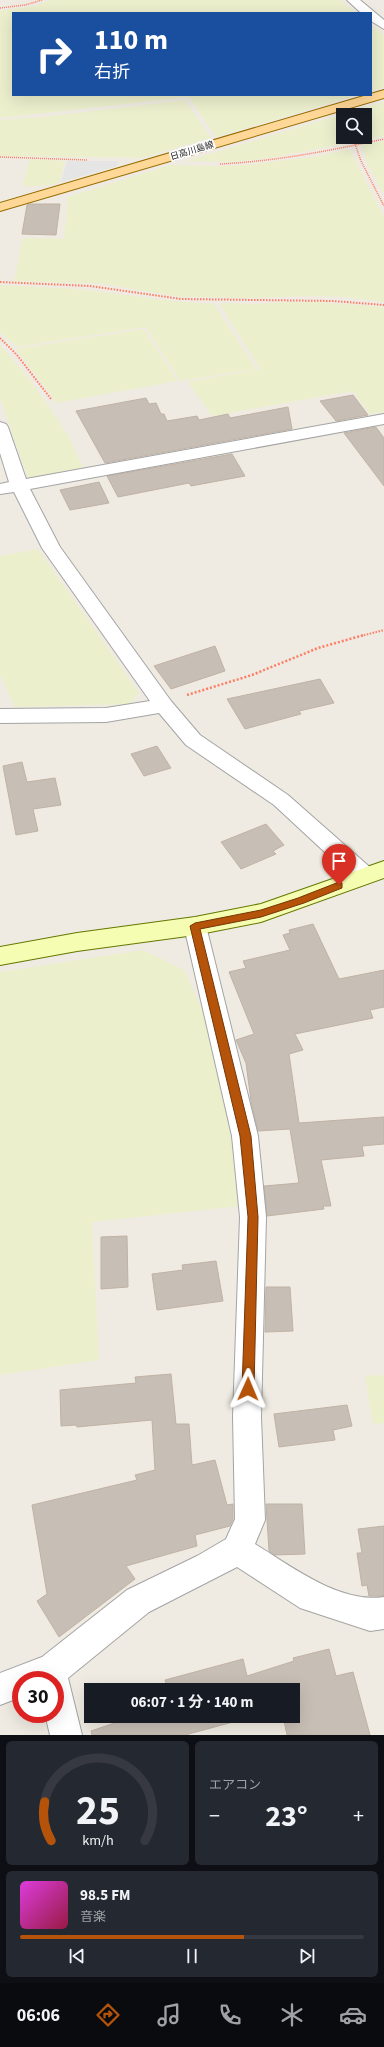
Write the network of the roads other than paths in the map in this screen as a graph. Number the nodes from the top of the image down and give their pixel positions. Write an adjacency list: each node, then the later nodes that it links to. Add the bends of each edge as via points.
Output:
1 (353, 0): 2 (street)
2 (367, 12)
3 (372, 16): 4 (street)
4 (384, 26)
5 (384, 94): 6 (main road, 日高川島線)
6 (0, 208)
7 (384, 419): 9 (street)
8 (0, 427): 9 (street)
9 (19, 484): 10 (street); 11 (street, via 51,548)
10 (0, 489)
11 (164, 706): 12 (street, via 106,715); 13 (street, via 193,740 281,800)
12 (0, 716)
13 (374, 872): 14 (street, via 261,913)
14 (195, 926): 15 (street, via 77,942); 16 (street, via 245,1136 253,1217 247,1417 250,1520)
15 (0, 956)
16 (237, 1550): 17 (street, via 311,1597 370,1615); 18 (street, via 138,1601)
17 (384, 1613)
18 (55, 1671)
19 (12, 1684): 20 (street)
20 (0, 1689)
21 (62, 1723): 22 (street)
22 (66, 1735)

